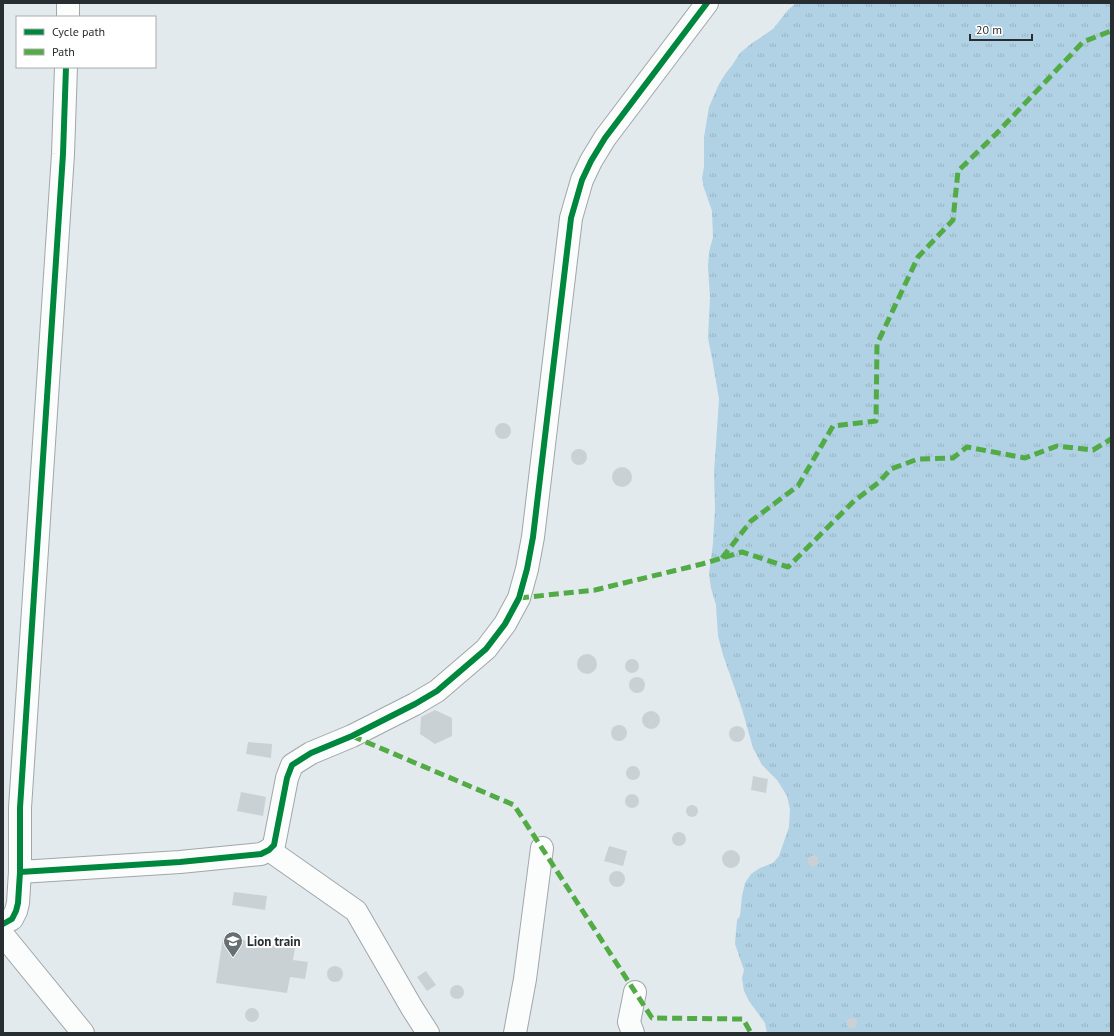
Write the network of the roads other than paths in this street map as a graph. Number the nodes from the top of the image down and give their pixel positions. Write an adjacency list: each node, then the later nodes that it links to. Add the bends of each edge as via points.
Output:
1 (68, 3): 3 (street)
2 (707, 3): 6 (street, via 605,138 582,180 571,218 533,537 519,598 505,624 486,649 437,691 352,736 311,753 292,765 287,778 274,845)
3 (68, 16)
4 (66, 68): 7 (street, via 63,154 20,808)
5 (542, 848): 13 (street, via 525,979)
6 (270, 850): 7 (street, via 261,854 180,862); 12 (street, via 356,911)
7 (20, 872): 8 (street, via 16,911 12,919)
8 (3, 924)
9 (3, 935): 11 (street)
10 (635, 992): 14 (street, via 628,1022)
11 (84, 1033)
12 (428, 1033)
13 (515, 1033)
14 (633, 1033)

